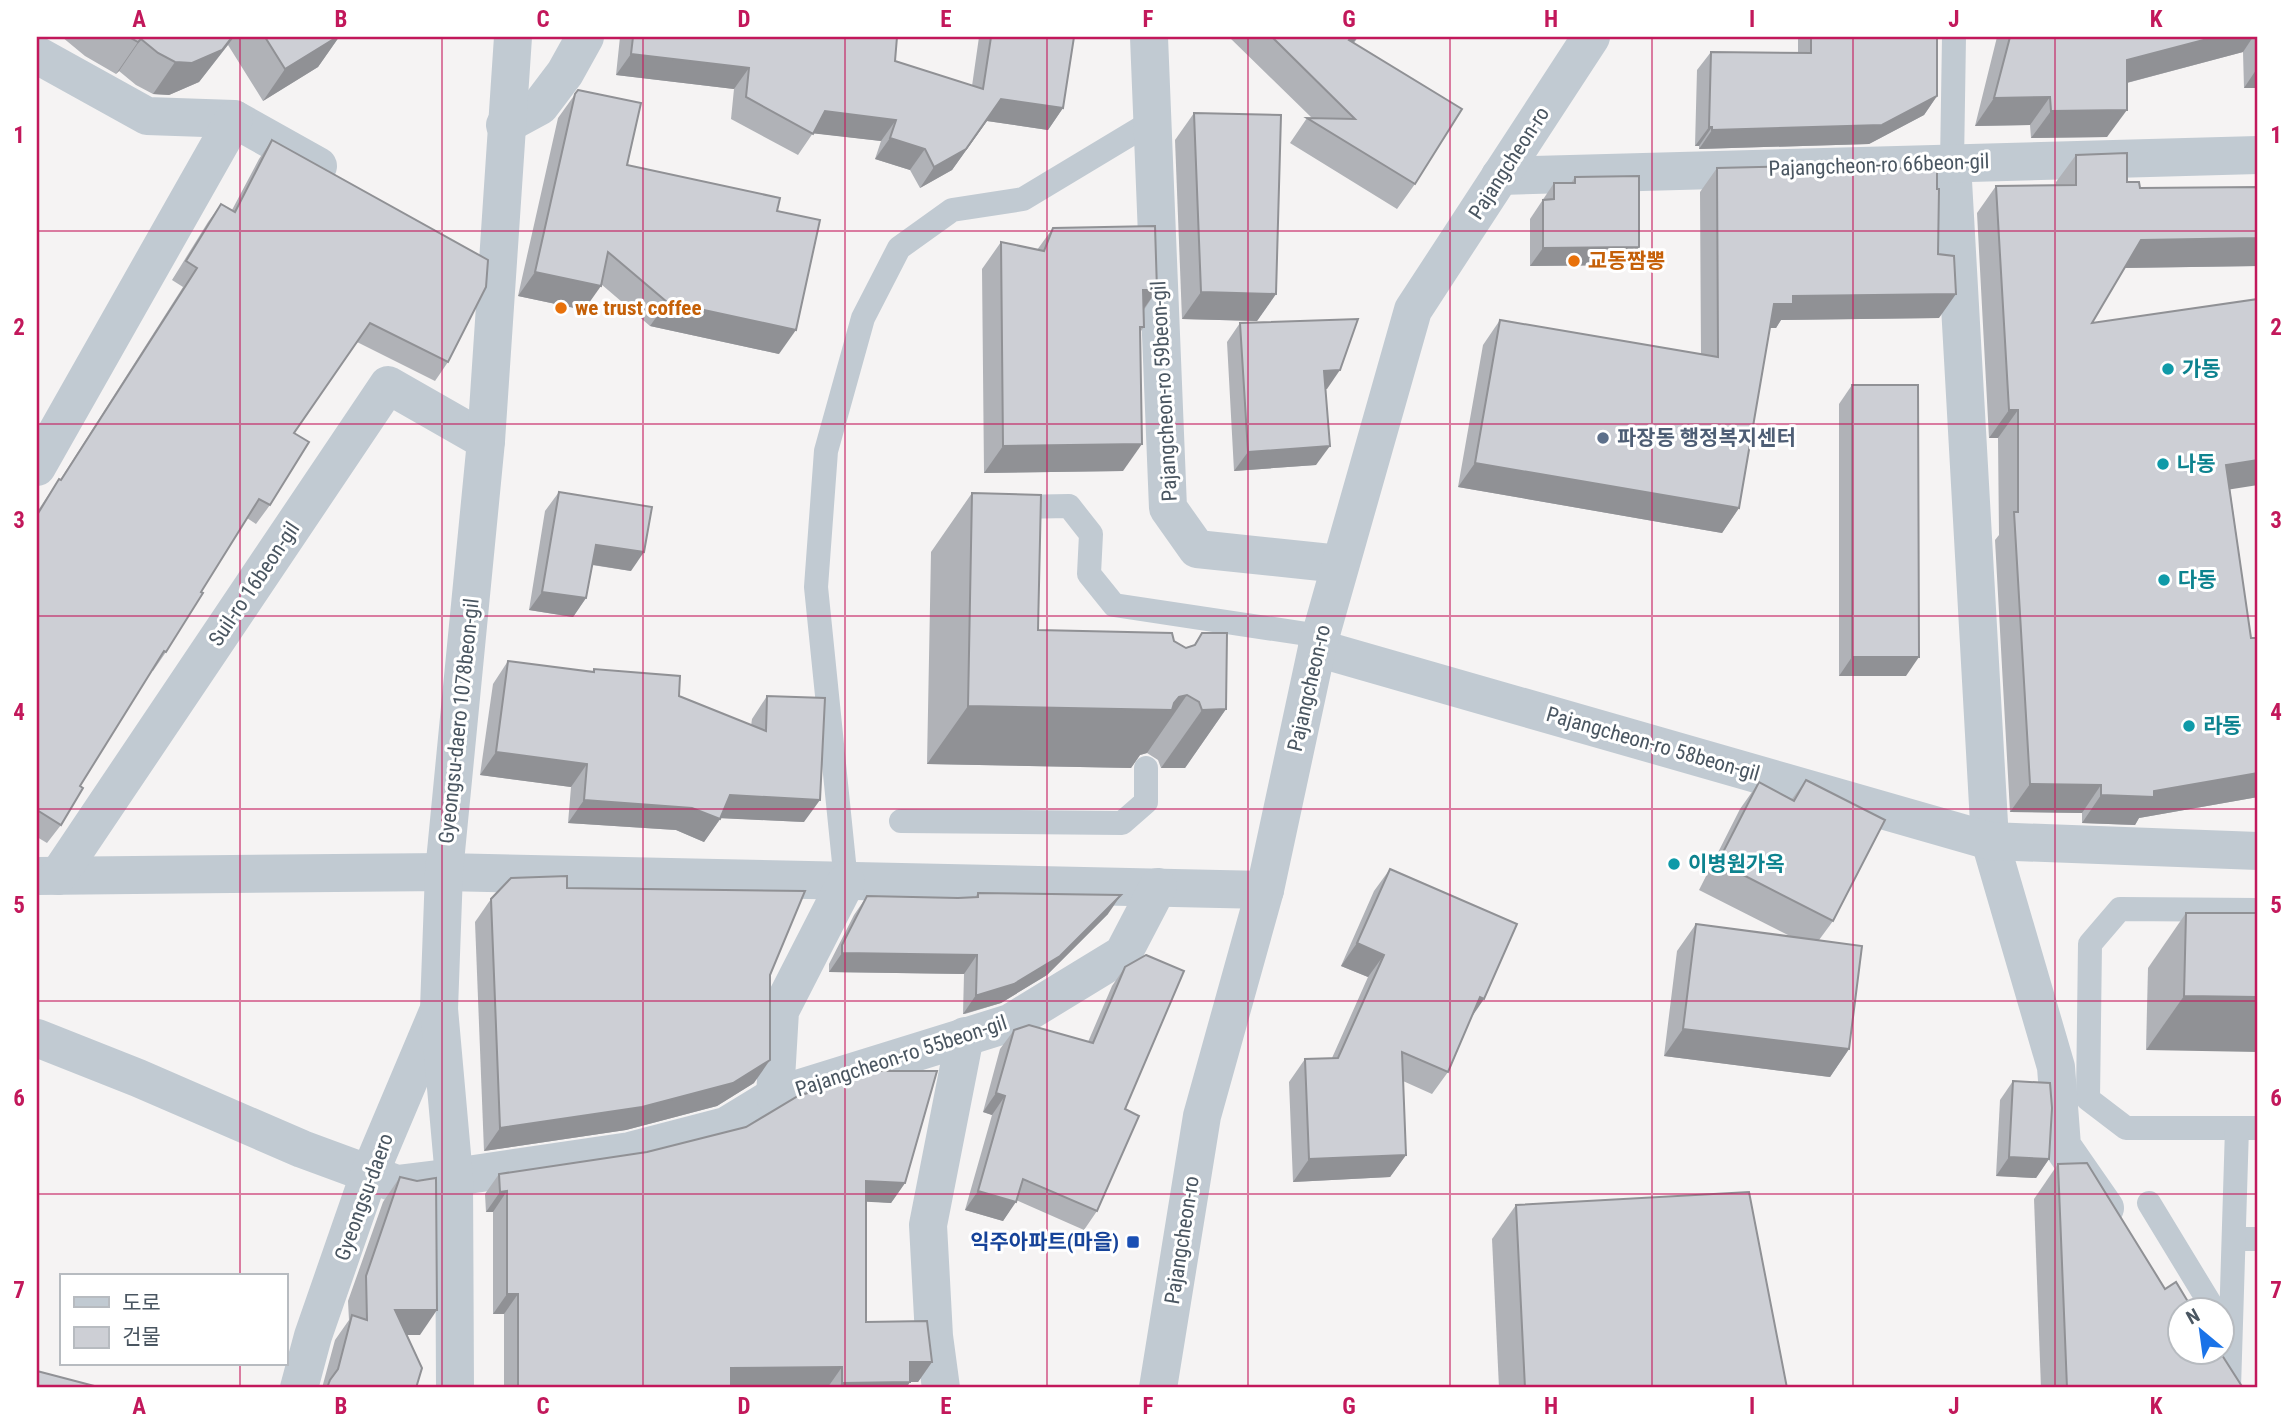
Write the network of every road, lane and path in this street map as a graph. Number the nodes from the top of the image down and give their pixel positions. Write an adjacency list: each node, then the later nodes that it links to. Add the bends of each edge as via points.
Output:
1 (52, 37): 7 (street)
2 (513, 37): 10 (street, Gyeongsu-daero 1078beon-gil)
3 (585, 37): 10 (street, via 540,106)
4 (1149, 37): 9 (street, Pajangcheon-ro 59beon-gil)
5 (1591, 37): 13 (street, Pajangcheon-ro)
6 (1954, 37): 12 (lane)
7 (37, 54): 8 (street, via 147,116)
8 (234, 119): 14 (street); 18 (street)
9 (1151, 122): 20 (street, Pajangcheon-ro 59beon-gil, via 1168,508 1197,549); 30 (lane, via 1023,199 952,211 899,248 863,318 826,451 816,587)
10 (505, 125): 16 (street, Gyeongsu-daero 1078beon-gil)
11 (2258, 155): 12 (street, Pajangcheon-ro 66beon-gil)
12 (1952, 163): 13 (street, Pajangcheon-ro 66beon-gil); 26 (street)
13 (1500, 176): 20 (street, Pajangcheon-ro, via 1413,310)
14 (354, 186)
15 (461, 246): 16 (street)
16 (497, 265): 17 (street, Gyeongsu-daero 1078beon-gil)
17 (486, 441): 28 (street, Gyeongsu-daero 1078beon-gil); 29 (street, Suil-ro 16beon-gil, via 388,385)
18 (37, 467)
19 (990, 507): 21 (lane, via 1069,506 1091,534 1089,574 1114,605)
20 (1340, 564): 23 (street, Pajangcheon-ro)
21 (1146, 610): 22 (lane); 23 (lane)
22 (1146, 637)
23 (1319, 642): 26 (street, Pajangcheon-ro 58beon-gil); 32 (street, Pajangcheon-ro)
24 (1146, 768): 25 (lane, via 1146,802 1122,823)
25 (901, 821)
26 (1990, 841): 27 (street, Pajangcheon-ro 58beon-gil); 42 (street, via 2056,1067 2062,1146)
27 (2258, 850)
28 (444, 872): 29 (street, Suil-ro 16beon-gil); 30 (street); 34 (street, Gyeongsu-daero 1078beon-gil)
29 (47, 876)
30 (846, 882): 31 (street); 37 (street, Pajangcheon-ro 55beon-gil, via 780,1011)
31 (1158, 887): 32 (street); 35 (street, Pajangcheon-ro 55beon-gil, via 1124,954 1010,1023)
32 (1265, 890): 50 (street, Pajangcheon-ro, via 1202,1116)
33 (2258, 910): 38 (lane, via 2120,909 2090,944 2088,1099 2126,1128)
34 (439, 1009): 39 (street, Gyeongsu-daero); 40 (street, Gyeongsu-daero 1078beon-gil)
35 (965, 1036): 37 (street, Pajangcheon-ro 55beon-gil); 49 (street, via 928,1225)
36 (37, 1038): 39 (street)
37 (775, 1096): 40 (street, via 726,1126 629,1151)
38 (2248, 1128): 43 (lane)
39 (369, 1175): 40 (street, via 397,1184); 47 (street, Gyeongsu-daero)
40 (454, 1177): 48 (street, Gyeongsu-daero 1078beon-gil)
41 (2150, 1203): 44 (lane)
42 (2125, 1237)
43 (2246, 1239): 45 (lane)
44 (2206, 1296)
45 (2230, 1296)
46 (2225, 1366): 51 (street)
47 (299, 1388)
48 (455, 1388)
49 (941, 1388)
50 (1157, 1388)
51 (2229, 1388)

